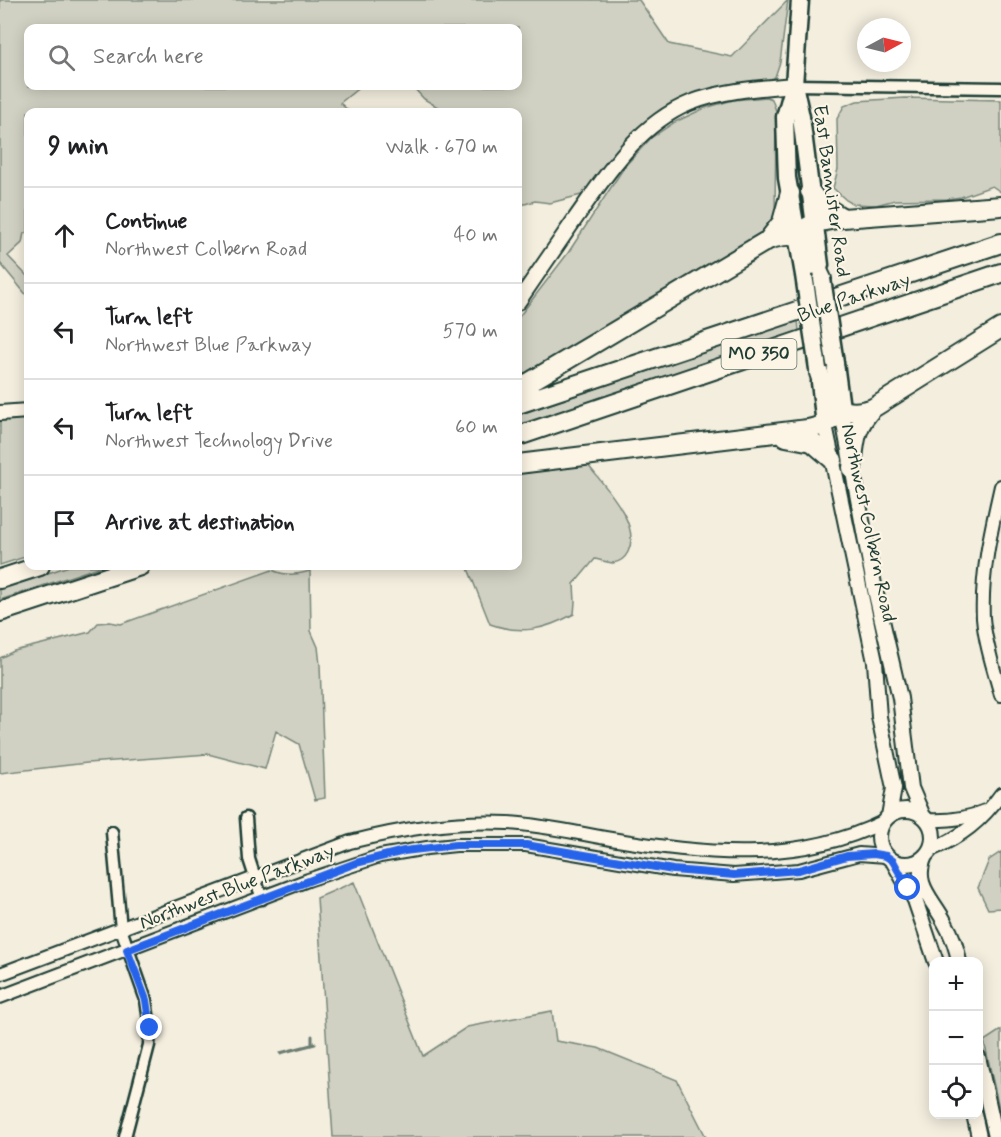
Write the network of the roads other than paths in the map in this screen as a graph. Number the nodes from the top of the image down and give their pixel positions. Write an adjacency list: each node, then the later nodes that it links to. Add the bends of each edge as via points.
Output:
1 (800, 0): 2 (main road, East Bannister Road)
2 (794, 85): 3 (street); 4 (main road, East Bannister Road); 5 (main road, East Bannister Road, via 785,117); 14 (main road, via 724,93 697,101 642,134 597,188)
3 (1001, 88)
4 (810, 191): 7 (highway, via 818,202); 8 (main road, East Bannister Road)
5 (790, 193): 9 (main road, East Bannister Road); 10 (highway, via 782,222)
6 (1001, 206): 7 (highway)
7 (843, 218): 8 (highway)
8 (814, 223): 9 (highway); 13 (main road, East Bannister Road)
9 (797, 237): 10 (highway); 13 (highway, via 812,255); 16 (main road, Northwest Colbern Road, bridge)
10 (768, 240): 17 (highway)
11 (1001, 243): 18 (highway, Blue Parkway / MO 350)
12 (1001, 273): 25 (highway, Blue Parkway / MO 350)
13 (822, 279): 19 (main road, East Bannister Road, bridge)
14 (522, 296)
15 (1001, 328): 20 (highway)
16 (818, 371): 19 (highway, via 832,402); 23 (main road, Northwest Colbern Road)
17 (522, 387)
18 (522, 403)
19 (841, 408): 20 (highway, via 854,412); 23 (highway); 28 (main road, Northwest Colbern Road)
20 (873, 408): 28 (highway, via 856,434)
21 (24, 411): 22 (main road)
22 (0, 413)
23 (825, 425): 24 (highway); 26 (main road, Northwest Colbern Road)
24 (773, 434): 26 (highway, via 812,442); 27 (highway)
25 (522, 435)
26 (833, 460): 39 (main road, Northwest Colbern Road, via 875,662 879,717 893,778 893,800)
27 (522, 464)
28 (852, 468): 38 (main road, Northwest Colbern Road, via 900,698 911,788)
29 (1001, 486): 34 (street, via 983,587 983,621)
30 (28, 570): 32 (highway)
31 (128, 570): 33 (highway)
32 (0, 579)
33 (0, 612)
34 (1001, 694)
35 (1000, 797): 36 (street)
36 (991, 808): 38 (street, via 953,820); 41 (street, via 979,821)
37 (246, 818): 43 (street)
38 (926, 818): 39 (main road, via 906,810); 41 (main road, via 932,831)
39 (886, 819): 42 (main road, via 879,840); 43 (street, Northwest Blue Parkway, via 858,835 809,846 714,853 539,826 454,824 350,842)
40 (112, 832): 45 (street)
41 (928, 853): 42 (main road, via 910,864); 48 (main road, via 921,866 921,879 953,940)
42 (889, 858): 44 (street, Northwest Blue Parkway, via 859,854 799,870 734,875 673,870 526,845 456,845 380,856); 47 (main road, via 915,900)
43 (254, 879): 44 (street); 45 (street, Northwest Blue Parkway)
44 (262, 899): 46 (street, Northwest Blue Parkway)
45 (121, 929): 46 (street); 49 (street, Northwest Blue Parkway)
46 (127, 950): 50 (street, Northwest Blue Parkway); 53 (street, via 146,1000 150,1028)
47 (934, 957)
48 (958, 957)
49 (0, 974)
50 (0, 997)
51 (980, 1065): 55 (main road)
52 (975, 1119): 54 (main road)
53 (125, 1137)
54 (979, 1137)
55 (996, 1137)

